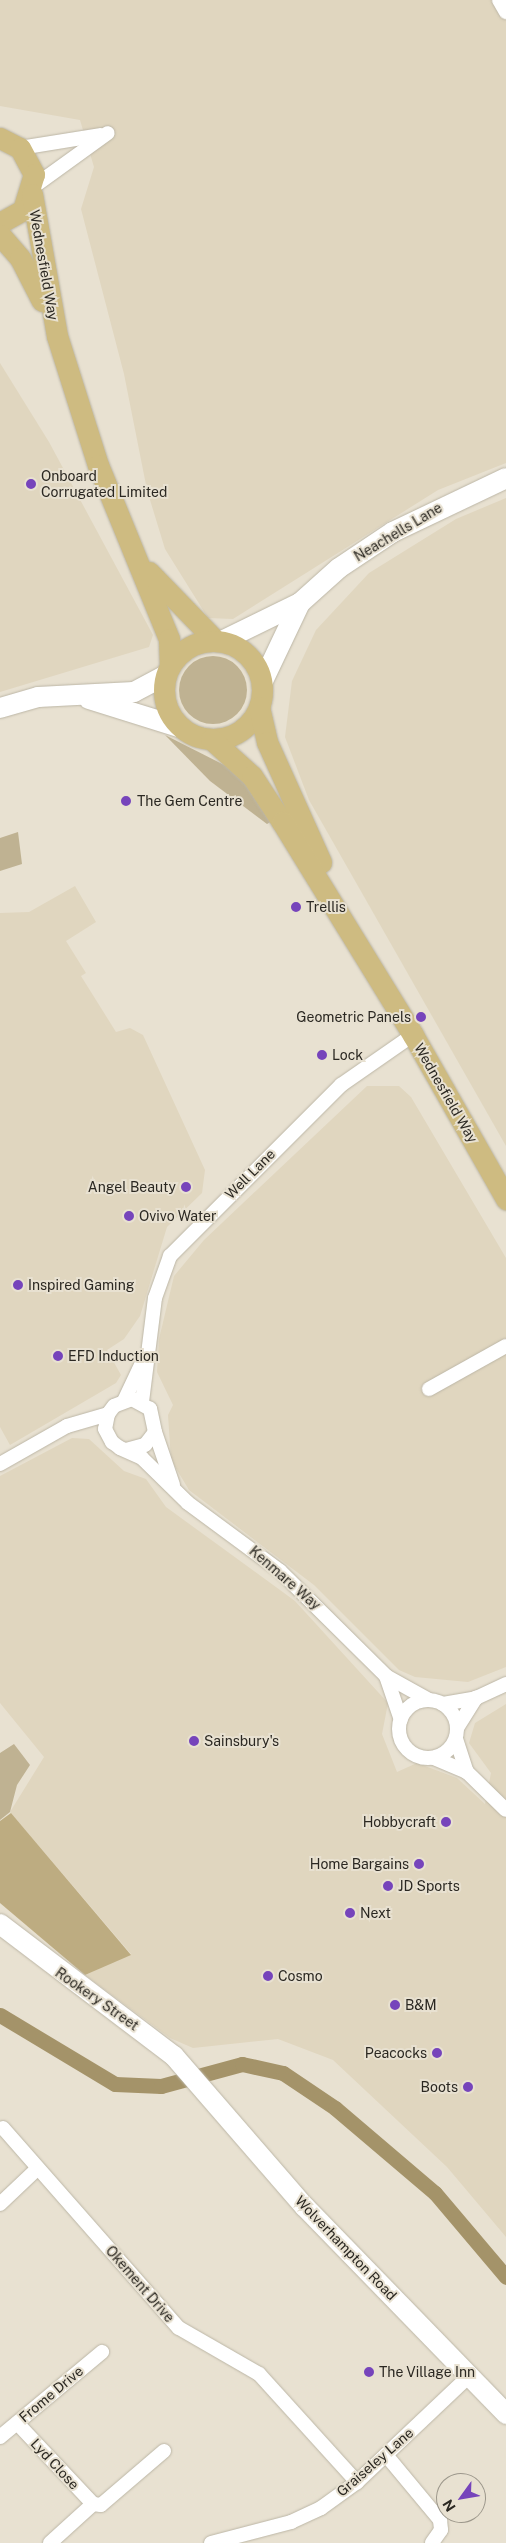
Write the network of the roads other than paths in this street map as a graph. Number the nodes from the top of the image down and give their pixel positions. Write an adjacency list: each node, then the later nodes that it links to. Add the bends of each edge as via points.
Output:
1 (499, 0): 2 (street)
2 (506, 12)
3 (0, 138): 4 (main road)
4 (20, 148): 5 (main road, Wednesfield Way, via 34,174); 5 (street, via 108,133)
5 (32, 191): 6 (main road, via 23,210); 8 (main road, Wednesfield Way)
6 (0, 223)
7 (0, 235): 8 (main road, Wednesfield Way, via 20,258)
8 (58, 336): 10 (main road, Wednesfield Way, via 98,465)
9 (506, 478): 11 (street, Neachells Lane, via 393,532 339,568)
10 (140, 563): 12 (main road, Wednesfield Way); 13 (main road, Wednesfield Way, via 169,639)
11 (300, 603): 12 (street, Neachells Lane); 14 (street, Neachells Lane)
12 (218, 641): 13 (main road, via 190,646); 14 (main road, via 248,656)
13 (168, 670): 15 (street, via 134,692); 18 (main road, via 165,703)
14 (262, 683): 16 (main road)
15 (80, 696): 17 (street, via 38,697); 18 (street)
16 (259, 707): 19 (main road, via 241,730); 20 (main road, Wednesfield Way, via 280,773)
17 (0, 708)
18 (182, 728): 19 (main road)
19 (211, 739): 20 (main road, Wednesfield Way, via 252,776)
20 (354, 936): 21 (main road, Wednesfield Way)
21 (413, 1034): 22 (main road, Wednesfield Way); 24 (street, Well Lane, via 341,1085 177,1247 159,1282)
22 (506, 1199)
23 (506, 1346): 25 (street)
24 (146, 1353): 26 (street); 27 (street)
25 (429, 1388)
26 (124, 1400): 27 (street); 28 (street)
27 (142, 1402): 31 (street, via 155,1416)
28 (108, 1414): 29 (street); 30 (street)
29 (67, 1426): 30 (street); 33 (street)
30 (105, 1429): 32 (street, via 112,1442)
31 (155, 1432): 32 (street, via 145,1446); 34 (street)
32 (126, 1450): 34 (street, Kenmare Way, via 142,1458)
33 (0, 1464)
34 (175, 1489): 35 (street, Kenmare Way, via 280,1572)
35 (386, 1676): 38 (street); 39 (street)
36 (506, 1684): 37 (street)
37 (476, 1698): 38 (street); 40 (street)
38 (436, 1702): 39 (street, via 412,1705); 40 (street)
39 (401, 1720): 41 (street, via 399,1733 409,1751)
40 (456, 1734): 41 (street); 42 (street)
41 (434, 1758): 42 (street)
42 (467, 1772): 43 (street)
43 (506, 1810)
44 (0, 1924): 45 (street, Rookery Street, via 174,2056)
45 (192, 2076): 50 (street, Wolverhampton Road, via 305,2207)
46 (3, 2128): 47 (street, Okement Drive)
47 (38, 2168): 48 (street); 56 (street, Okement Drive, via 179,2328 259,2374)
48 (0, 2204)
49 (102, 2352): 52 (street, Frome Drive)
50 (469, 2376): 51 (street, Wolverhampton Road); 55 (street, Graiseley Lane)
51 (506, 2414)
52 (17, 2423): 53 (street, Frome Drive); 57 (street, Lyd Close)
53 (0, 2437)
54 (164, 2451): 57 (street, via 101,2506)
55 (386, 2454): 56 (street, Graiseley Lane); 60 (street, via 440,2520 441,2530)
56 (357, 2482): 59 (street, Graiseley Lane, via 291,2522)
57 (92, 2504): 58 (street)
58 (50, 2543)
59 (211, 2543)
60 (432, 2543)

